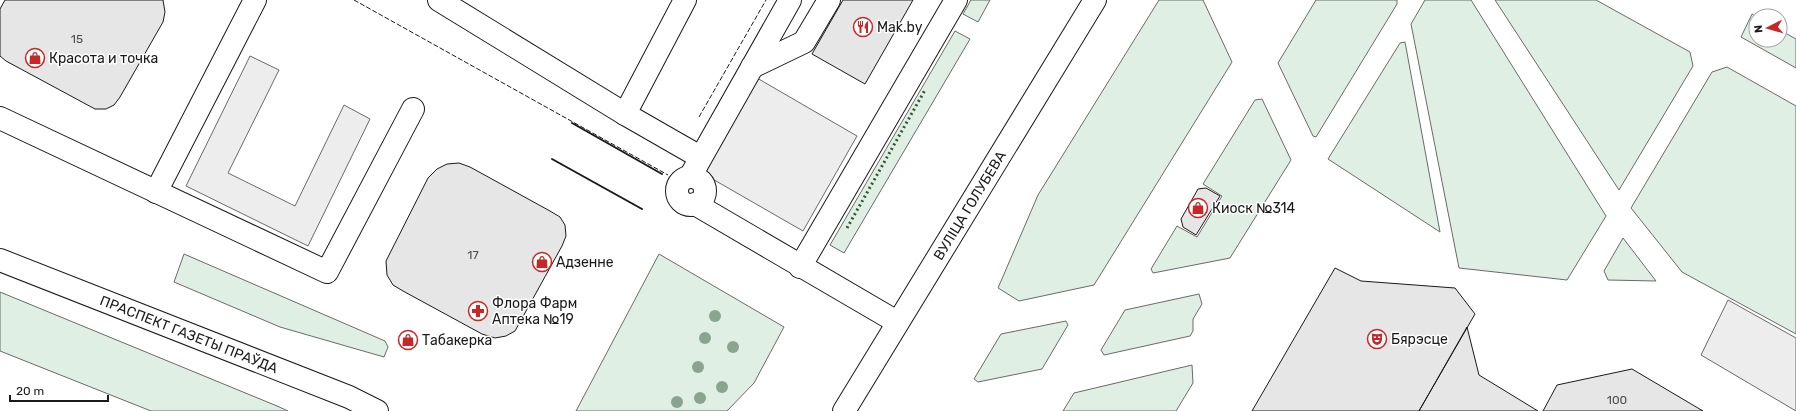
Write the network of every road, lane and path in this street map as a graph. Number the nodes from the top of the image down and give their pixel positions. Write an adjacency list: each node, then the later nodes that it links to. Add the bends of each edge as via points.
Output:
1 (255, 0): 14 (main road)
2 (439, 0): 8 (main road)
3 (685, 0): 11 (main road)
4 (790, 0): 9 (main road)
5 (829, 0): 9 (main road, via 804,42)
6 (956, 0): 16 (main road)
7 (1095, 0): 17 (main road, ВУЛІЦА ГОЛУБЕВА)
8 (472, 8): 11 (main road)
9 (752, 67): 13 (main road)
10 (413, 109): 14 (main road, via 327,272)
11 (625, 114): 13 (main road)
12 (0, 118): 14 (main road)
13 (700, 157): 16 (main road, via 690,177 678,184 678,198 686,204 694,204)
14 (156, 192)
15 (0, 260): 18 (main road, ПРАСПЕКТ ГАЗЕТЫ ПРАЎДА, via 335,392)
16 (800, 267): 17 (main road)
17 (897, 322): 19 (main road, ВУЛІЦА ГОЛУБЕВА)
18 (377, 411)
19 (844, 411)

